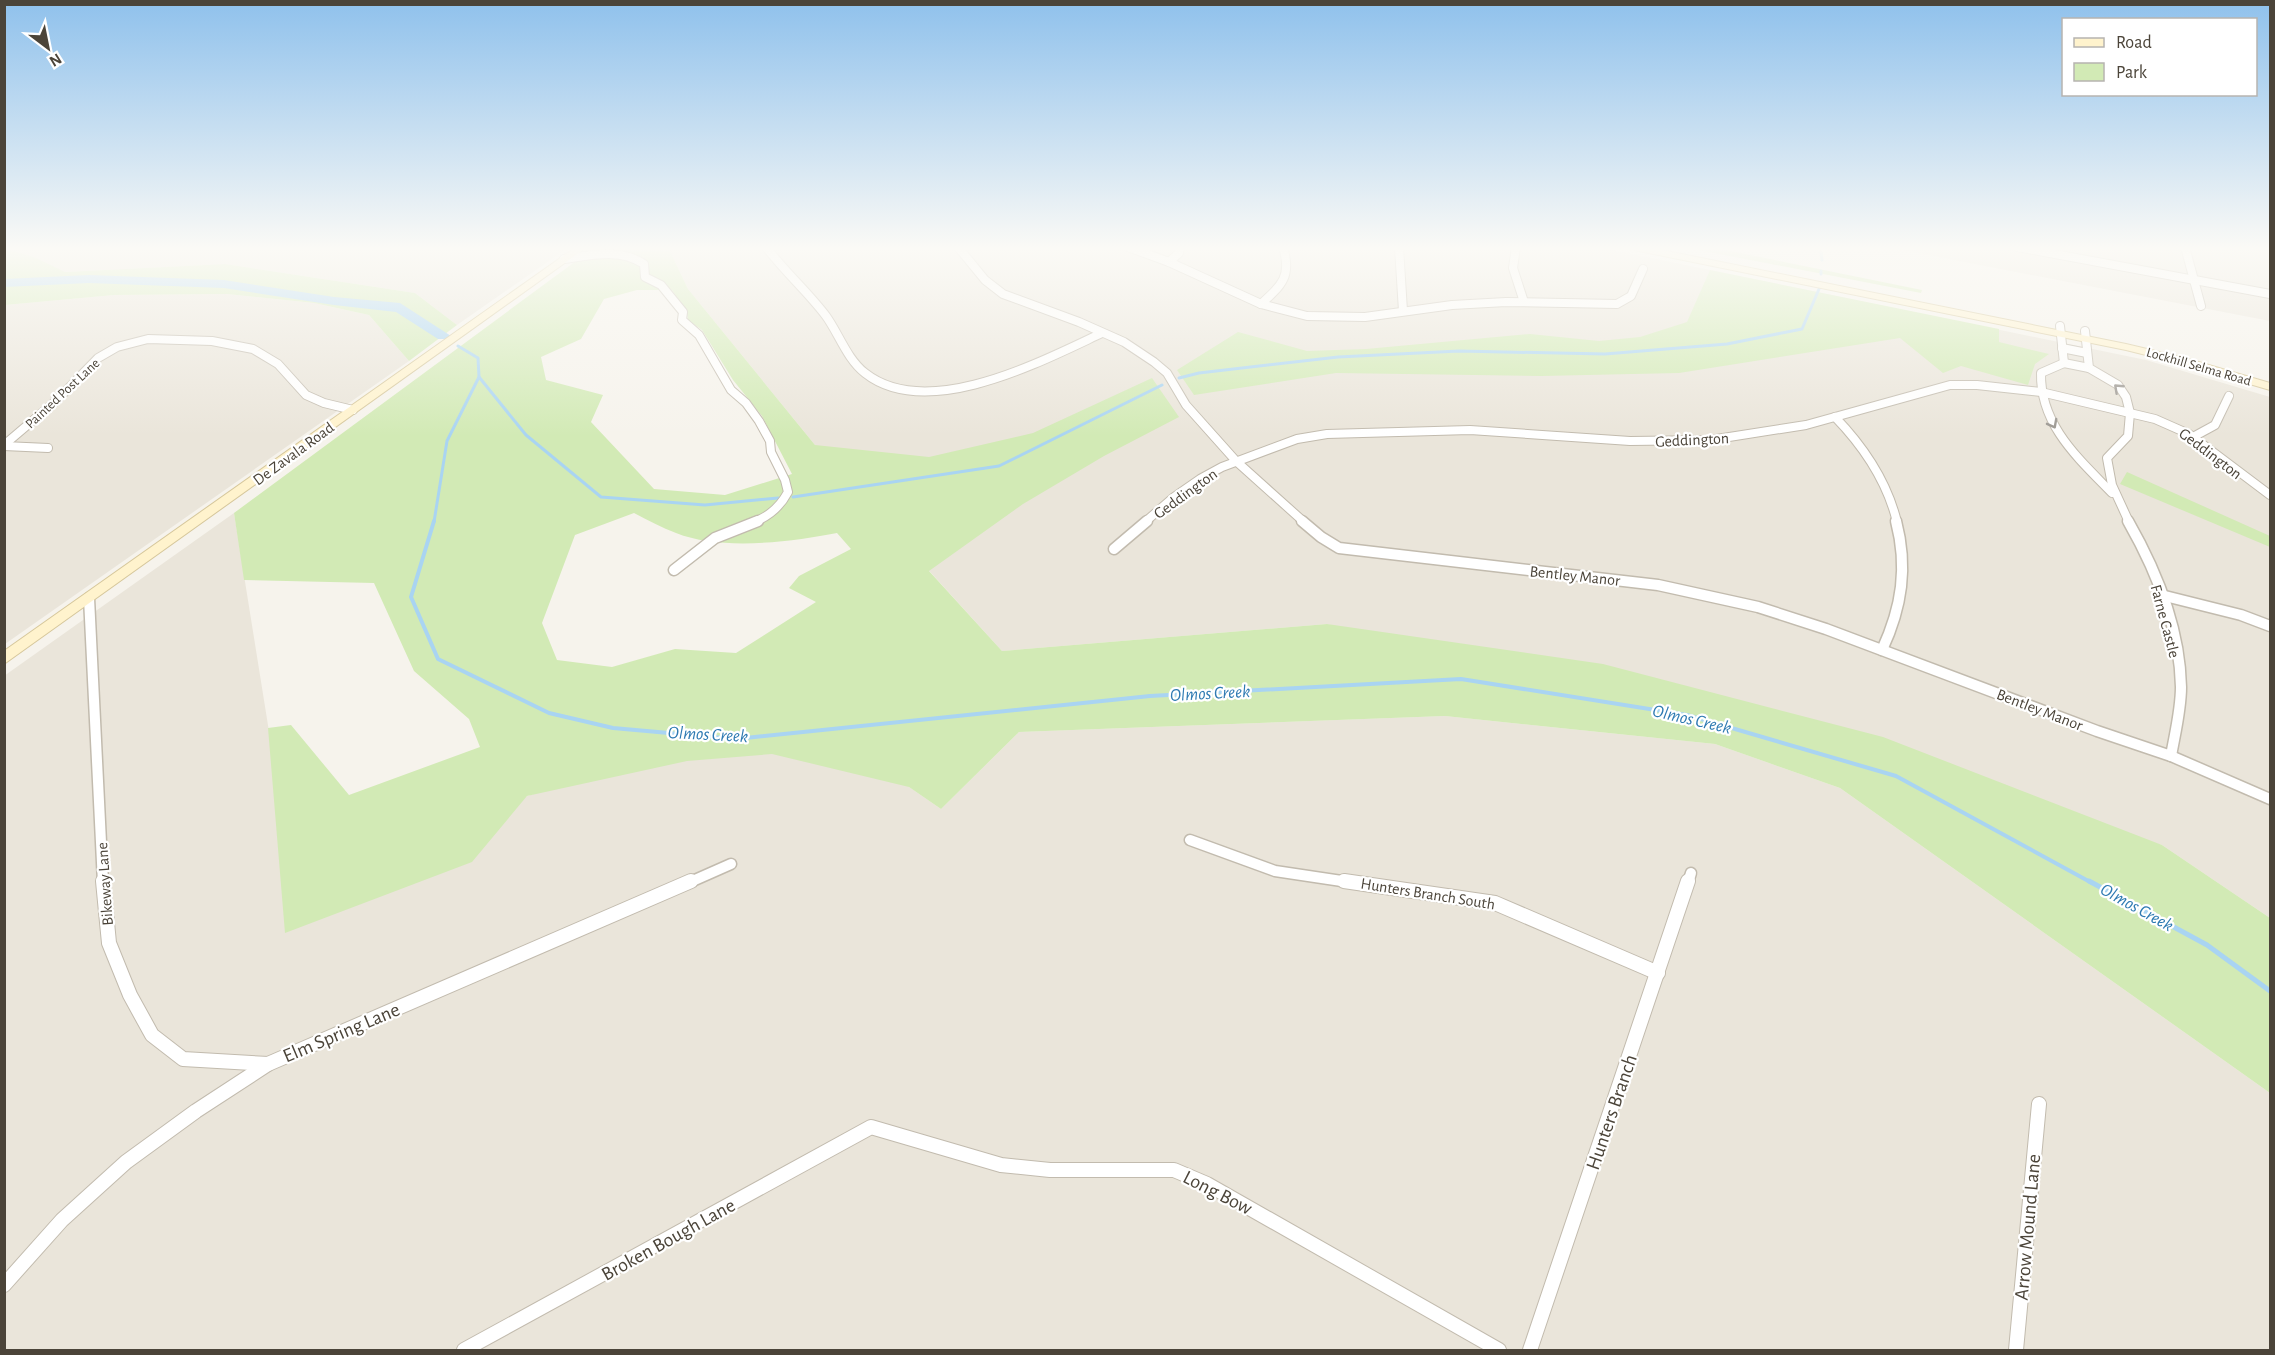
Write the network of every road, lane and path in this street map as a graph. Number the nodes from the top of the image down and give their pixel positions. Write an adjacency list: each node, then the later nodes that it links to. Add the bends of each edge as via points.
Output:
1 (492, 310): 20 (main road, De Zavala Road)
2 (682, 310): 30 (street, via 682,320 699,335 731,390 759,421 788,492 769,517 715,537)
3 (820, 310): 10 (street, via 859,369 869,377 888,384 940,391 1008,375)
4 (1051, 310): 10 (street, Bentley Manor)
5 (1285, 310): 8 (street, via 1307,316 1365,317)
6 (1409, 310): 8 (street)
7 (1964, 310): 9 (main road, Lockhill Selma Road)
8 (1403, 311)
9 (2060, 330): 11 (main road, Lockhill Selma Road); 12 (street)
10 (1102, 333): 26 (street, Bentley Manor, via 1124,342 1161,368 1186,405)
11 (2086, 335): 13 (street); 16 (main road, Lockhill Selma Road, via 2177,352); 17 (main road, Lockhill Selma Road)
12 (2062, 348): 13 (street); 14 (street)
13 (2087, 353): 15 (street)
14 (2064, 363): 15 (street, Farne Castle); 18 (street, via 2041,373)
15 (2089, 368): 21 (street, Farne Castle, one-way to 15, via 2125,393 2118,385)
16 (2271, 379)
17 (2271, 387)
18 (2041, 392): 21 (street, Geddington); 22 (street, Geddington, via 1950,385); 27 (street, Farne Castle, one-way to 27, via 2057,433)
19 (2229, 396): 23 (street, via 2215,425)
20 (353, 410): 24 (street, Painted Post Lane, via 306,395 278,364 253,349 212,341 148,339 127,343 98,358); 32 (main road, De Zavala Road)
21 (2128, 412): 23 (street, Geddington, via 2174,426); 27 (street, Farne Castle, via 2129,431 2124,442 2107,458)
22 (1835, 417): 26 (street, Geddington, via 1753,435 1701,440 1630,441 1470,430 1327,434 1297,439); 34 (street, via 1866,452 1888,492 1896,519 1903,580 1897,616)
23 (2193, 437): 28 (street, Geddington)
24 (4, 446): 25 (street)
25 (48, 448)
26 (1236, 461): 29 (street, Geddington, via 1174,497); 34 (street, Bentley Manor, via 1321,537 1340,548 1658,585 1758,607)
27 (2113, 495): 31 (street, Farne Castle, via 2149,559)
28 (2271, 495)
29 (1114, 549)
30 (674, 570)
31 (2161, 595): 33 (street); 36 (street, Farne Castle, via 2176,645 2181,686)
32 (89, 598): 35 (main road, De Zavala Road); 42 (street, Bikeway Lane, via 109,943 145,1025 164,1047 183,1059)
33 (2271, 626)
34 (1882, 650): 36 (street, Bentley Manor)
35 (4, 658)
36 (2171, 756): 37 (street, Bentley Manor)
37 (2271, 799)
38 (1190, 840): 41 (street, Hunters Branch South, via 1275,871 1501,905)
39 (731, 864): 42 (street, Elm Spring Lane)
40 (1691, 873): 41 (street, Hunters Branch)
41 (1658, 973): 48 (street, Hunters Branch)
42 (268, 1064): 45 (street, Elm Spring Lane, via 212,1098 135,1155 57,1225)
43 (2039, 1104): 49 (street, Arrow Mound Lane)
44 (871, 1127): 46 (street, Broken Bough Lane); 47 (street, Long Bow, via 1001,1165 1050,1170 1174,1170 1207,1184)
45 (4, 1285)
46 (464, 1350)
47 (1499, 1350)
48 (1530, 1350)
49 (2016, 1350)

